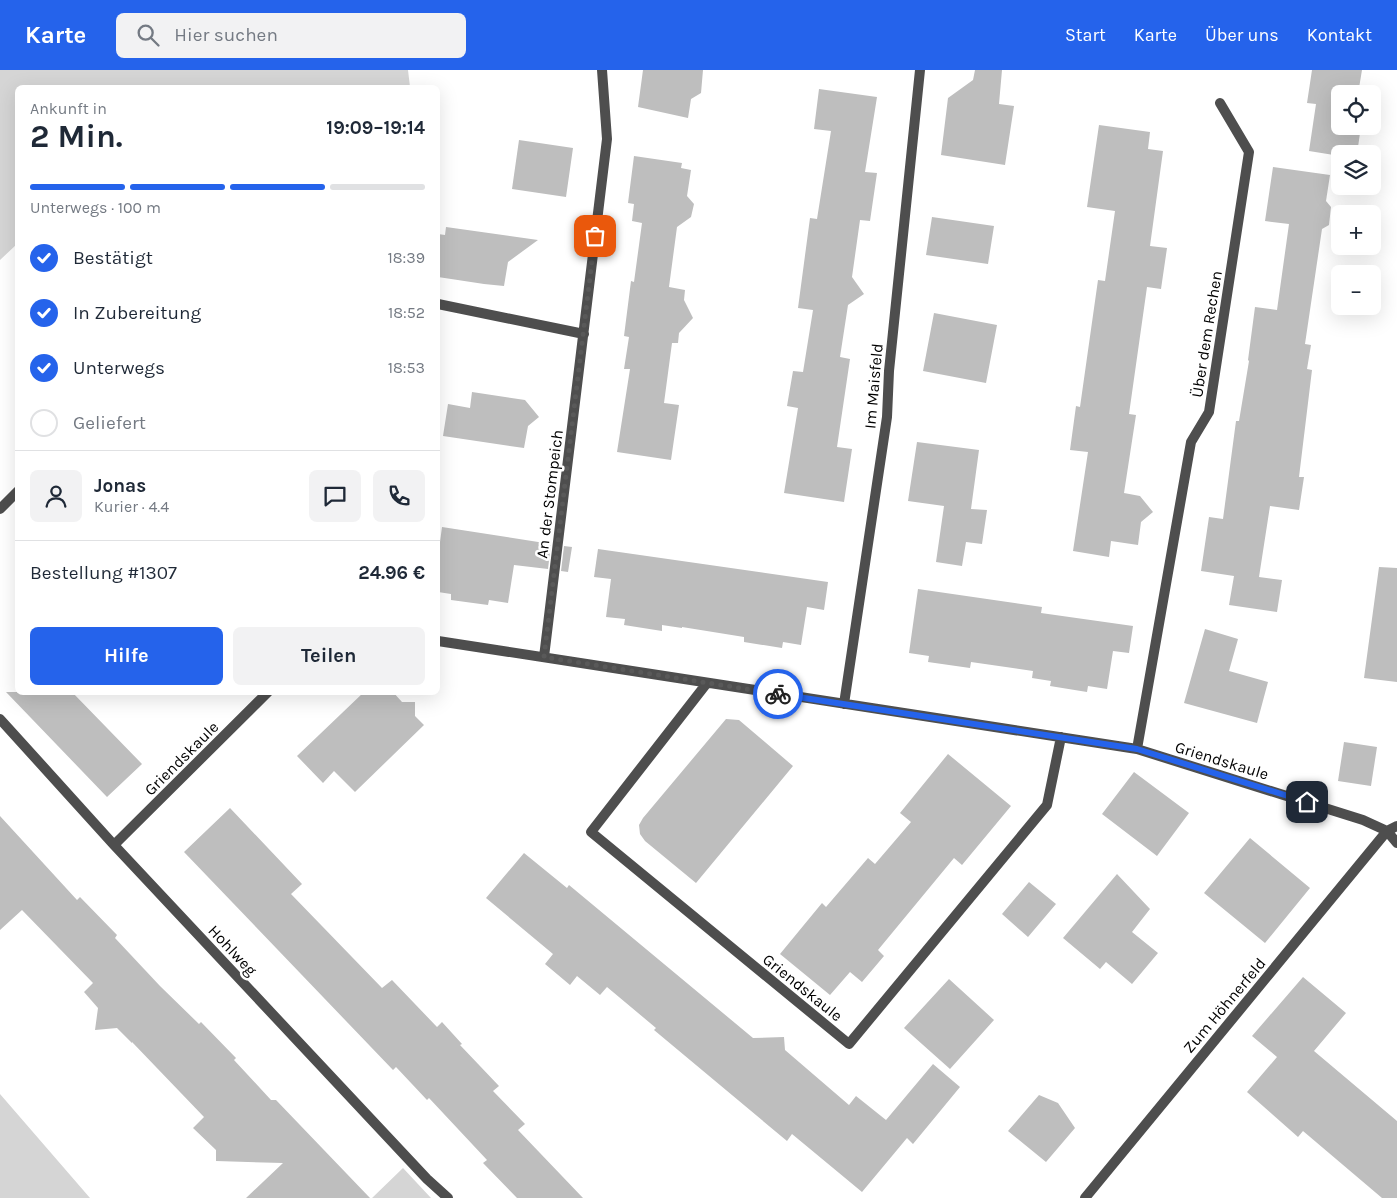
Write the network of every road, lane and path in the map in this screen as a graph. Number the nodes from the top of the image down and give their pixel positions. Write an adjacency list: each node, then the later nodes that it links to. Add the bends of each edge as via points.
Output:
1 (602, 70): 5 (street, An der Stompeich, via 607,139)
2 (920, 70): 12 (street, Im Maisfeld, via 887,416)
3 (1220, 102): 15 (street, Über dem Rechen, via 1248,152 1210,412 1191,442)
4 (440, 304): 5 (street)
5 (584, 334): 9 (street, An der Stompeich)
6 (15, 494): 7 (street)
7 (0, 509)
8 (440, 641): 9 (street, Griendskaule)
9 (544, 657): 10 (street, Griendskaule)
10 (707, 683): 12 (street, Griendskaule); 14 (street, Griendskaule, via 591,832 849,1044 1047,806)
11 (265, 695): 19 (street, Griendskaule)
12 (844, 704): 14 (street, Griendskaule)
13 (0, 720): 19 (street, Hohlweg)
14 (1061, 737): 15 (street, Griendskaule)
15 (1137, 749): 17 (street, Griendskaule, via 1363,820)
16 (1397, 826): 17 (street)
17 (1387, 831): 18 (street); 21 (street, Zum Höhnerfeld)
18 (1397, 843)
19 (114, 845): 20 (street, Hohlweg)
20 (448, 1198)
21 (1085, 1198)

